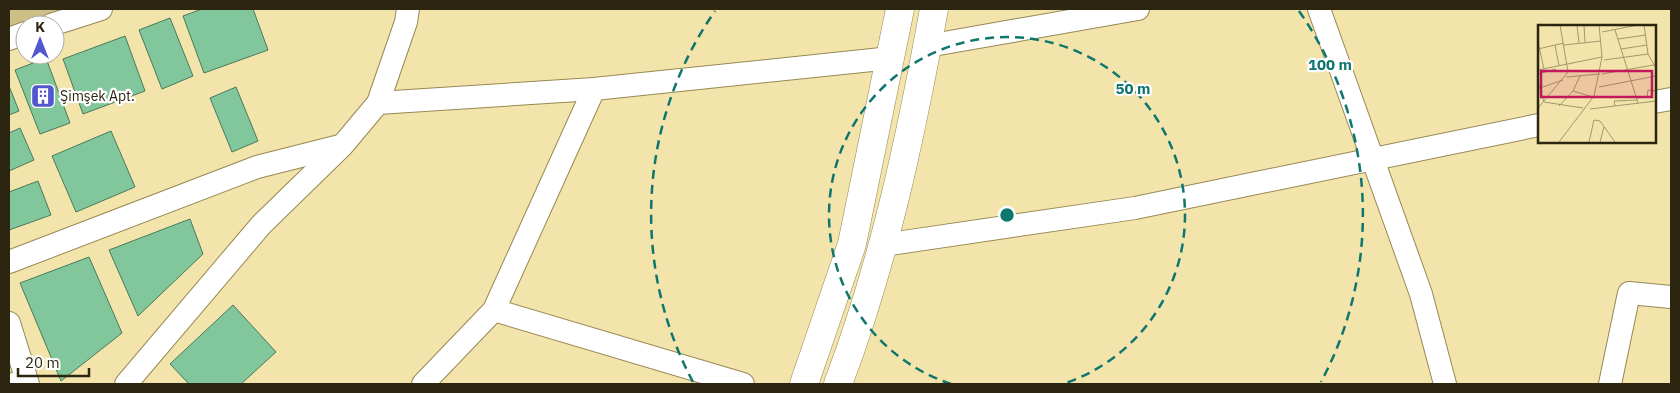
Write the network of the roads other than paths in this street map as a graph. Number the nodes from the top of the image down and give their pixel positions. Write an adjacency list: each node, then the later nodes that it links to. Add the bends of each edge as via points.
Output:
1 (101, 9): 7 (street)
2 (408, 9): 12 (street)
3 (900, 9): 9 (main road)
4 (934, 9): 8 (main road)
5 (1138, 9): 8 (street)
6 (1320, 9): 16 (street)
7 (65, 20)
8 (927, 46): 17 (main road, via 915,112)
9 (891, 58): 10 (street); 26 (main road, via 852,244)
10 (594, 89): 12 (street); 20 (street)
11 (1671, 99): 13 (street)
12 (378, 102): 15 (street)
13 (1655, 102)
14 (1538, 125): 16 (street)
15 (342, 146): 18 (street, via 257,167); 23 (street, via 261,225)
16 (1373, 158): 17 (street, via 1135,208); 28 (street, via 1421,294)
17 (883, 245): 27 (main road)
18 (9, 262)
19 (1671, 297): 29 (street, via 1629,293)
20 (494, 310): 24 (street); 25 (street)
21 (9, 323): 22 (street)
22 (21, 380)
23 (126, 384)
24 (424, 384)
25 (743, 384)
26 (804, 384)
27 (838, 384)
28 (1446, 384)
29 (1610, 384)

